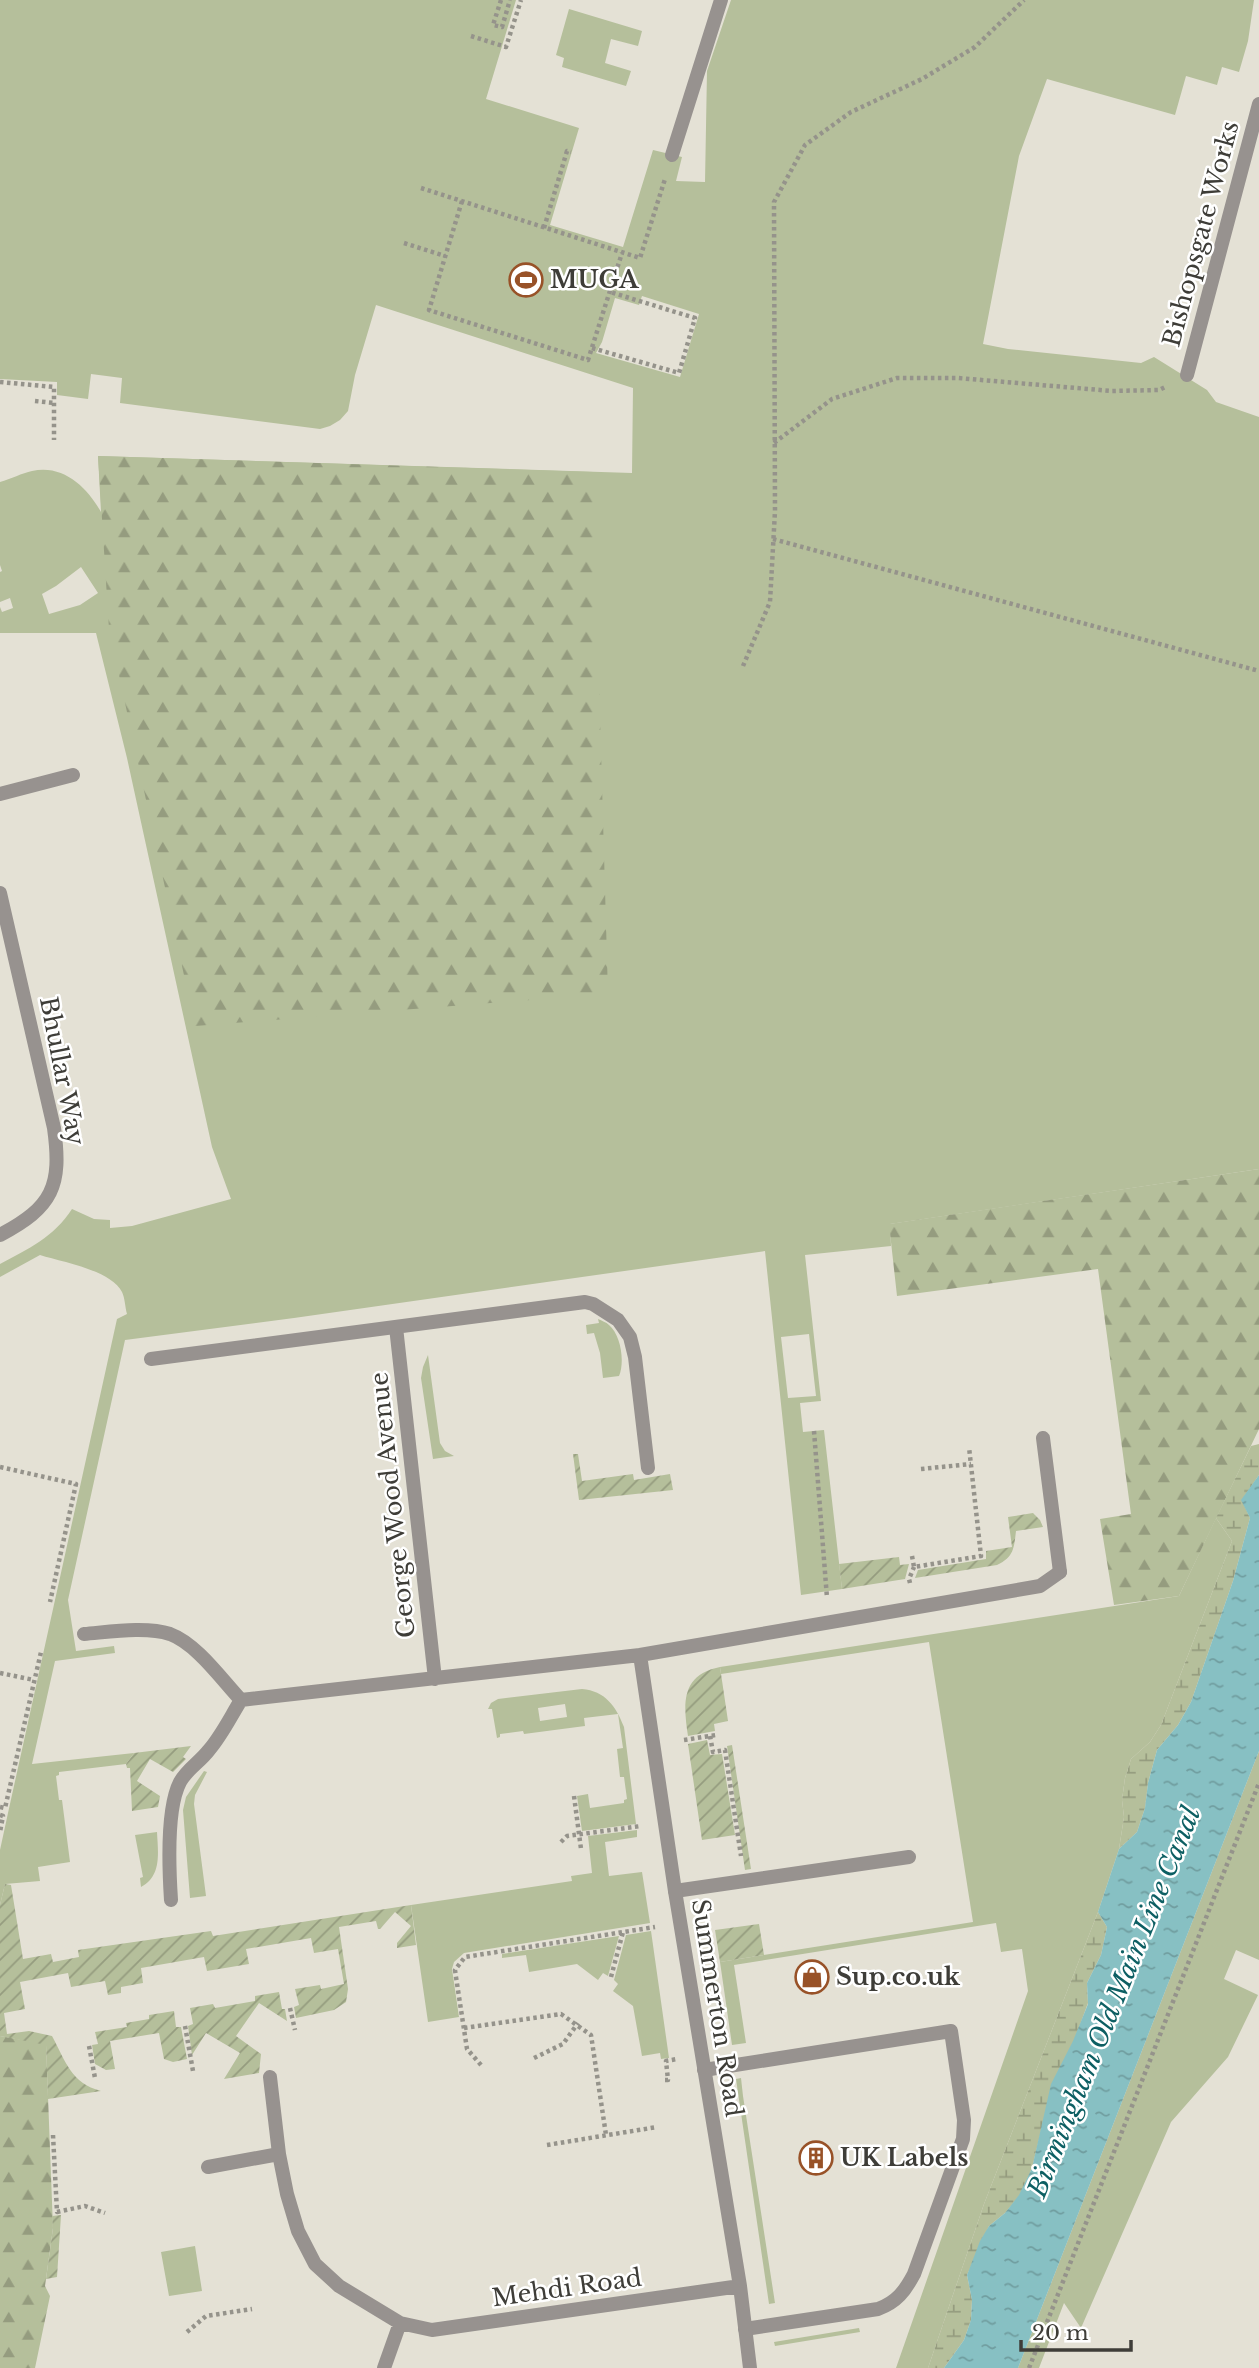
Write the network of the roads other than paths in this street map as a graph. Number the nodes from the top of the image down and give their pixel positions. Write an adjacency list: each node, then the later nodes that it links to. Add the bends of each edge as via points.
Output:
1 (721, 0): 3 (street)
2 (1259, 104): 4 (street, Bishopsgate Works)
3 (672, 155)
4 (1187, 375)
5 (72, 775): 6 (street)
6 (0, 794)
7 (0, 893): 8 (street, Bhullar Way, via 58,1155 54,1187 41,1206 26,1221)
8 (0, 1235)
9 (396, 1327): 10 (street); 12 (street, via 593,1304 618,1320 630,1337); 15 (street, George Wood Avenue)
10 (151, 1359)
11 (1044, 1438): 14 (street, via 1060,1572 1040,1586)
12 (648, 1468)
13 (84, 1634): 16 (street, via 143,1630 170,1634 192,1647)
14 (640, 1655): 15 (street); 18 (street, Summerton Road)
15 (435, 1679): 16 (street)
16 (241, 1700): 19 (street, via 210,1749 180,1782 173,1804)
17 (909, 1857): 18 (street)
18 (675, 1891): 20 (street, Summerton Road)
19 (171, 1900)
20 (704, 2070): 24 (street, Summerton Road); 26 (street, via 951,2031 963,2138 905,2290 878,2309)
21 (270, 2077): 22 (street, Mehdi Road)
22 (279, 2154): 23 (street); 25 (street, Mehdi Road, via 298,2231 315,2264 339,2286)
23 (208, 2167)
24 (740, 2286): 25 (street, Mehdi Road, via 432,2330); 26 (street, Summerton Road)
25 (400, 2323): 27 (street)
26 (745, 2329): 28 (street, Summerton Road)
27 (384, 2368)
28 (750, 2368)

